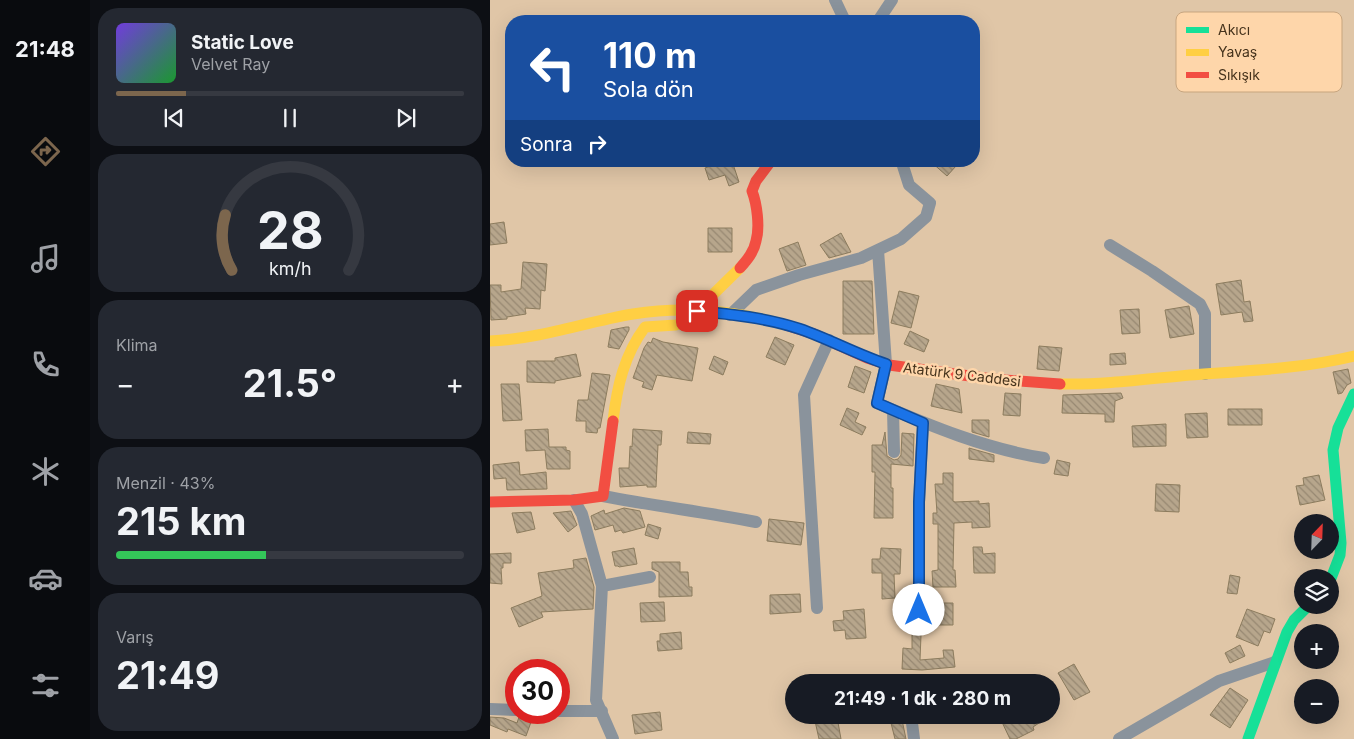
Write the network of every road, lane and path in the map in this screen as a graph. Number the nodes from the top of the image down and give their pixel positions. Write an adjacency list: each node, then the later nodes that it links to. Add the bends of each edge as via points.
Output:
1 (835, 0): 3 (street)
2 (892, 0): 4 (street)
3 (842, 15)
4 (882, 15)
5 (766, 167): 9 (street, via 752,191 757,205 757,240 751,254)
6 (903, 167): 8 (street, via 909,185 930,203 926,217 901,239)
7 (1110, 245): 15 (street, via 1200,304 1204,314)
8 (878, 250): 10 (street, via 756,290); 14 (street)
9 (697, 311): 10 (street, Atatürk 9 Caddesi); 12 (street, Atatürk 9 Caddesi, via 631,314 539,337); 21 (street, via 676,326 645,327 636,336 624,363)
10 (730, 315): 11 (street, Atatürk 9 Caddesi, via 785,324)
11 (829, 340): 14 (street, Atatürk 9 Caddesi); 28 (street, via 804,395)
12 (490, 341)
13 (1354, 356): 15 (street, Atatürk 9 Caddesi, via 1270,370)
14 (886, 364): 15 (street, Atatürk 9 Caddesi, via 1054,384); 17 (street, via 877,403)
15 (1204, 374)
16 (1354, 394): 25 (street, via 1334,440 1342,543)
17 (893, 410): 18 (street); 19 (street)
18 (923, 423): 20 (street, via 1014,453); 30 (street)
19 (894, 452)
20 (1044, 458)
21 (603, 496): 22 (street); 24 (street)
22 (574, 500): 23 (street); 27 (street, via 582,514)
23 (490, 502)
24 (756, 522)
25 (1335, 569)
26 (650, 577): 27 (street)
27 (602, 586): 34 (street, via 596,700)
28 (817, 608)
29 (1300, 614): 31 (street, via 1287,632)
30 (919, 627)
31 (1275, 662): 39 (street, via 1219,681); 40 (street)
32 (490, 709): 33 (street)
33 (505, 710)
34 (602, 710): 35 (street); 37 (street)
35 (570, 711)
36 (912, 724): 38 (street)
37 (613, 739)
38 (914, 739)
39 (1119, 739)
40 (1248, 739)

